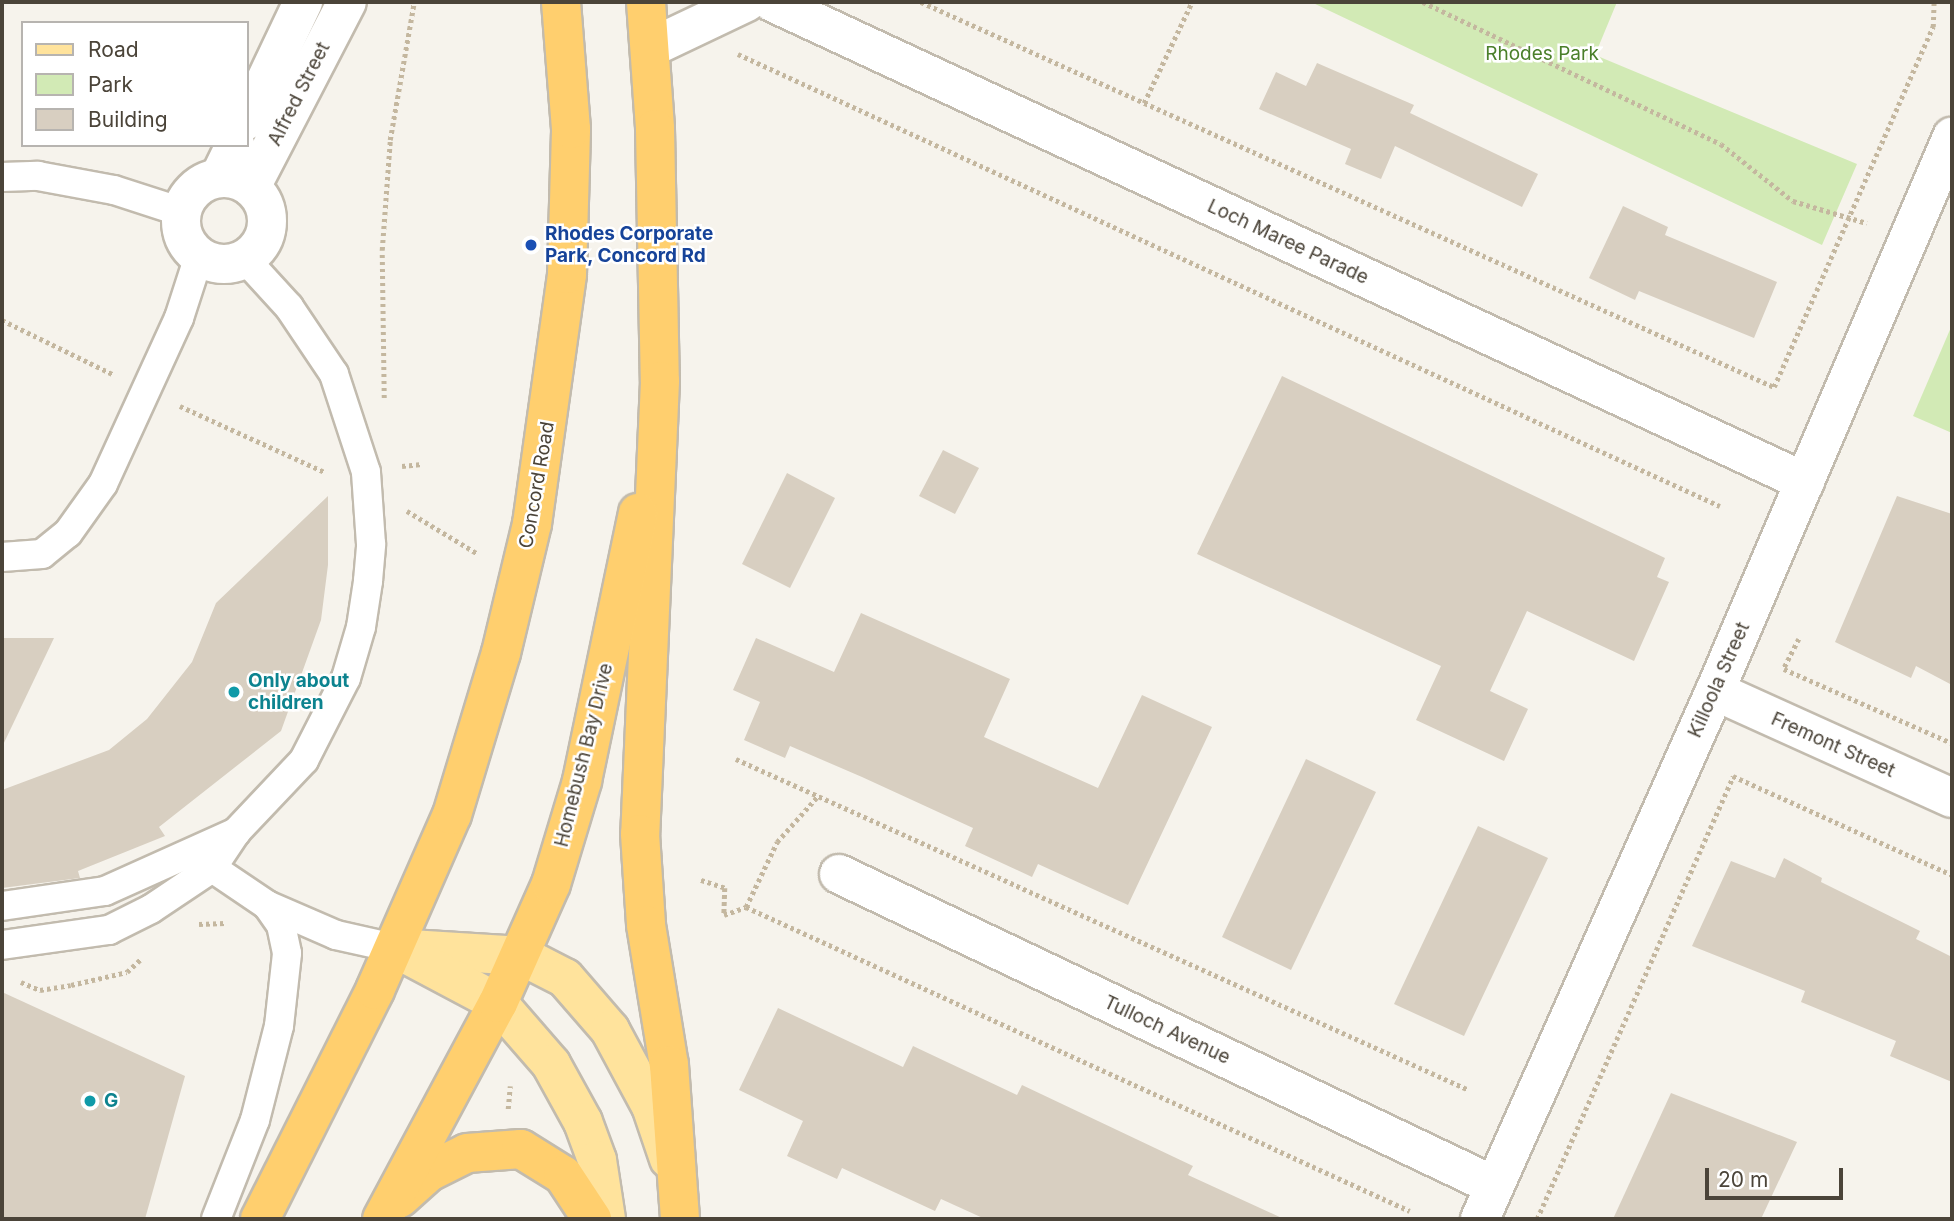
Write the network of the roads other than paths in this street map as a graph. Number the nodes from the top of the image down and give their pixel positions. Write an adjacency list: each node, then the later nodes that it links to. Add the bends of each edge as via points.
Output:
1 (347, 2): 10 (street, Alfred Street)
2 (561, 2): 27 (highway, Concord Road, via 571,129 568,262 532,524 501,653 452,815)
3 (646, 2): 7 (highway)
4 (747, 2): 7 (street)
5 (772, 2): 16 (street, Loch Maree Parade)
6 (298, 9): 8 (street, Alfred Street)
7 (650, 48): 15 (highway, via 660,268)
8 (248, 118)
9 (1952, 137): 16 (street, Killoola Street)
10 (235, 170): 12 (street, via 192,193); 14 (street, via 263,201 268,223 261,244)
11 (2, 177): 12 (lane, via 37,176 114,191)
12 (182, 212): 13 (street, via 183,234)
13 (199, 256): 14 (street, via 223,265); 17 (lane, via 179,318 103,484 68,533 42,554)
14 (245, 259): 20 (lane, via 289,307 334,374 366,472 371,544 362,627 346,678 304,760)
15 (657, 422): 28 (highway, Homebush Bay Drive, via 582,781 551,884); 32 (highway, via 653,624 640,834 646,925 669,1065)
16 (1805, 482): 18 (street, Killoola Street)
17 (2, 557)
18 (1715, 691): 19 (street, Fremont Street); 30 (street, Killoola Street)
19 (1952, 798)
20 (236, 832): 21 (lane); 22 (lane)
21 (189, 852): 22 (lane); 25 (lane, via 105,891)
22 (212, 868): 24 (lane); 26 (lane, via 151,909 109,930)
23 (839, 874): 30 (street, Tulloch Avenue)
24 (267, 905): 27 (lane, via 336,935); 33 (lane, via 281,925 287,953 279,1026 255,1120)
25 (2, 906)
26 (2, 945)
27 (394, 948): 28 (main road); 29 (main road); 34 (highway)
28 (522, 956): 29 (highway, Homebush Bay Drive); 32 (main road, via 565,978 610,1030 665,1142)
29 (498, 1003): 31 (highway, Homebush Bay Drive); 36 (main road, via 551,1064 569,1095 597,1160)
30 (1488, 1203)
31 (385, 1214): 35 (highway, via 447,1161 507,1147 537,1155 563,1175)
32 (680, 1218)
33 (216, 1219)
34 (260, 1219)
35 (592, 1219)
36 (606, 1219)

